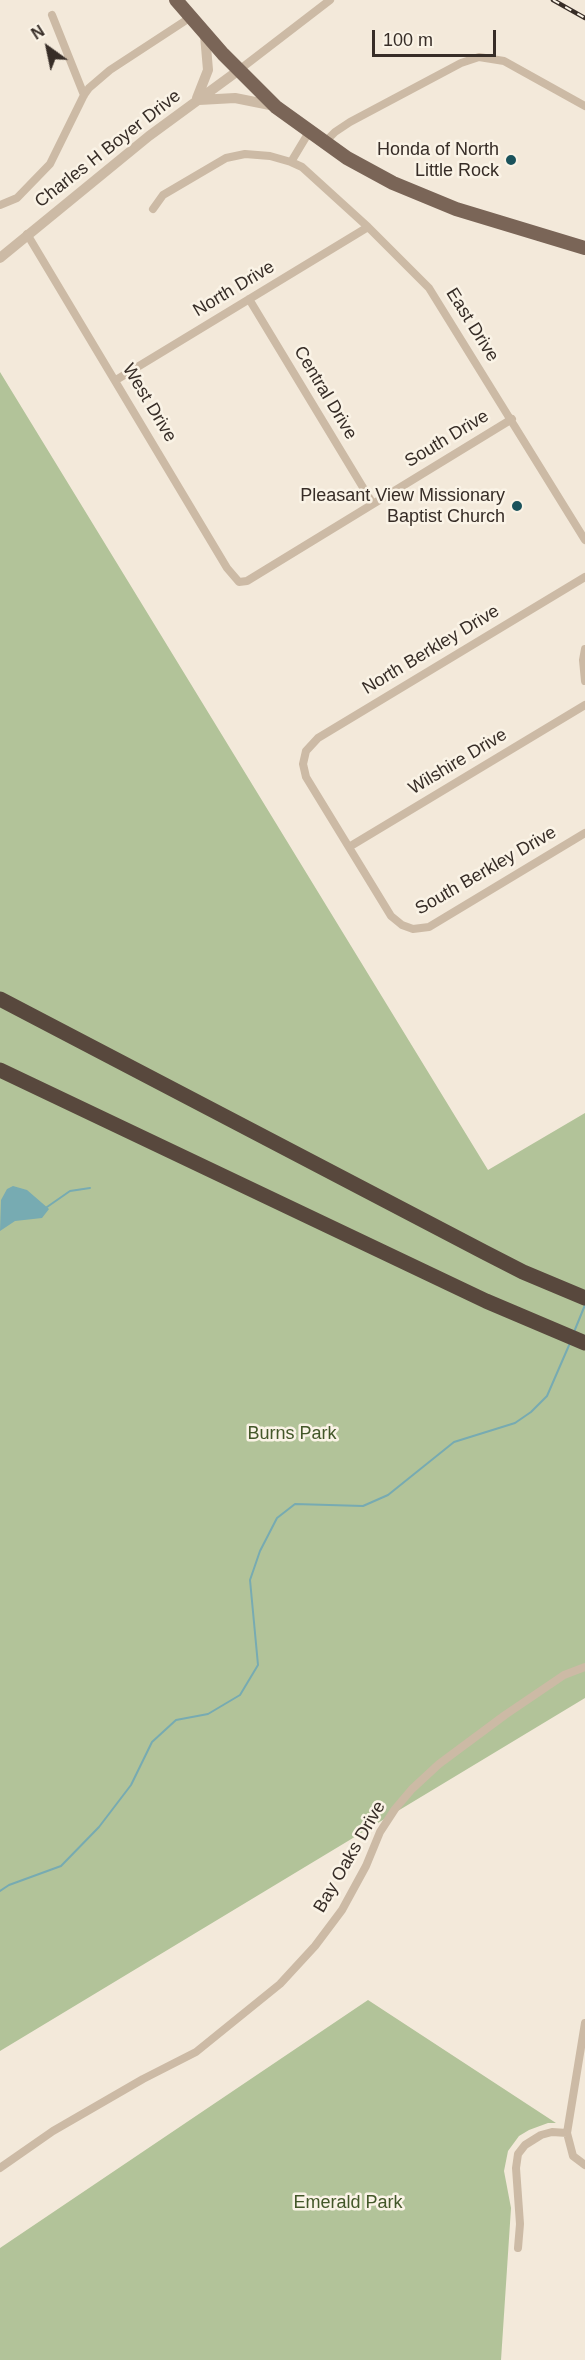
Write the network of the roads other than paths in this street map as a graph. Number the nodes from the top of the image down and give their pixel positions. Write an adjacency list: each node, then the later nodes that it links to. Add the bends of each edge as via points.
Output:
1 (176, 0): 4 (main road)
2 (330, 0): 6 (street)
3 (52, 15): 7 (street)
4 (190, 17): 5 (main road); 7 (street, via 110,70)
5 (205, 35): 6 (main road); 8 (street, via 208,70)
6 (239, 70): 8 (street, Charles H Boyer Drive); 10 (main road)
7 (84, 94): 14 (street, via 50,164 23,192)
8 (195, 100): 10 (street, via 235,98); 17 (street, Charles H Boyer Drive)
9 (585, 106): 12 (street, via 504,61 478,57 350,122)
10 (276, 107): 11 (main road)
11 (309, 132): 12 (main road); 13 (street)
12 (324, 143): 18 (main road, via 369,171 428,198)
13 (291, 162): 15 (street, via 253,154 226,158 163,195); 16 (street, East Drive, via 311,174)
14 (0, 206)
15 (153, 209)
16 (368, 227): 20 (street, North Drive); 22 (street, East Drive, via 429,288)
17 (27, 234): 19 (street, Charles H Boyer Drive); 21 (street, West Drive)
18 (585, 248)
19 (0, 258)
20 (249, 300): 21 (street, North Drive); 23 (street, Central Drive)
21 (116, 380): 26 (street, West Drive, via 228,568 239,582)
22 (512, 419): 23 (street, South Drive); 24 (street, East Drive)
23 (373, 504): 26 (street, South Drive)
24 (585, 540)
25 (585, 577): 31 (street, North Berkley Drive, via 318,738 306,751 306,777)
26 (247, 581)
27 (585, 649): 28 (street)
28 (585, 681)
29 (585, 705): 31 (street, Wilshire Drive)
30 (585, 833): 31 (street, South Berkley Drive, via 429,927 416,930 391,916)
31 (349, 847)
32 (0, 999): 34 (highway, via 431,1225)
33 (0, 1070): 35 (highway, via 545,1328)
34 (585, 1298)
35 (585, 1343)
36 (585, 1667): 40 (street, Bay Oaks Drive, via 564,1675 505,1715 439,1764 412,1790 380,1832 342,1910 280,1984 196,2052 53,2131)
37 (585, 2023): 38 (street)
38 (567, 2133): 39 (street, via 573,2156); 41 (street, via 541,2135 518,2154)
39 (585, 2165)
40 (0, 2168)
41 (518, 2248)

